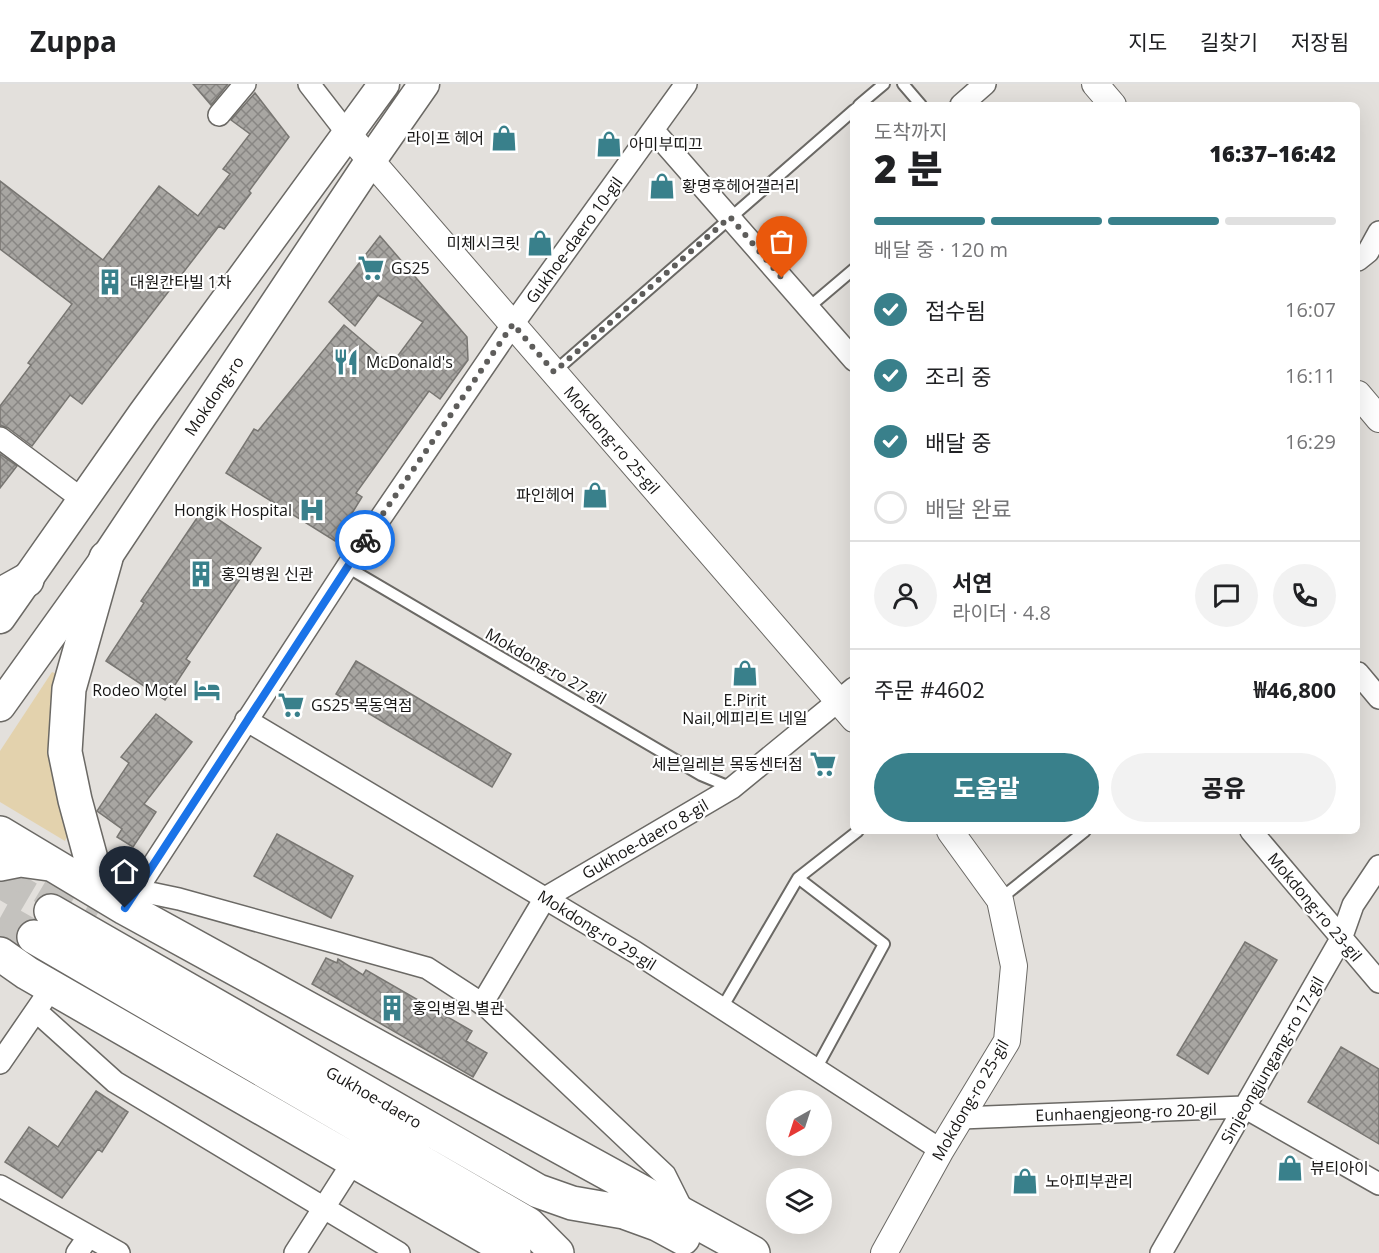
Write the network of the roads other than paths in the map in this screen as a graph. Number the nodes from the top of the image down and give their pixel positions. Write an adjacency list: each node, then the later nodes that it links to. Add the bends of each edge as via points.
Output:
1 (245, 84): 15 (street)
2 (309, 84): 17 (street)
3 (384, 84): 17 (main road)
4 (424, 84): 18 (main road, Mokdong-ro)
5 (687, 84): 16 (street, Gukhoe-daero 10-gil)
6 (884, 84): 10 (lane)
7 (903, 84): 11 (lane)
8 (985, 84): 12 (street)
9 (1095, 84): 13 (street)
10 (863, 102)
11 (918, 102)
12 (964, 102)
13 (1110, 102)
14 (850, 113): 19 (lane)
15 (219, 115)
16 (653, 130): 19 (street); 24 (street, Gukhoe-daero 10-gil)
17 (347, 133): 18 (street, Mokdong-ro 25-gil); 30 (main road)
18 (371, 160): 24 (street, Mokdong-ro 25-gil); 31 (main road, Mokdong-ro)
19 (730, 217): 23 (street); 26 (lane)
20 (1379, 232): 21 (street)
21 (1368, 258)
22 (850, 272): 23 (lane)
23 (808, 308): 25 (street)
24 (513, 324): 26 (street, Mokdong-ro 25-gil); 32 (street, Gukhoe-daero 10-gil)
25 (850, 355)
26 (554, 372): 37 (street, Mokdong-ro 25-gil)
27 (1360, 396): 28 (street)
28 (1379, 419)
29 (0, 438): 30 (street)
30 (83, 500): 33 (main road)
31 (106, 558): 38 (main road, Mokdong-ro); 50 (main road, via 69,689 65,752 75,800)
32 (347, 567): 39 (street, Gukhoe-daero 10-gil); 40 (lane, Mokdong-ro 27-gil, via 691,769)
33 (13, 587): 34 (main road)
34 (0, 618)
35 (1360, 675): 36 (street)
36 (1379, 698)
37 (848, 703): 40 (street, Gukhoe-daero 8-gil)
38 (0, 706)
39 (246, 720): 50 (street, Gukhoe-daero 10-gil); 51 (street, Mokdong-ro 29-gil)
40 (732, 788): 51 (street, Gukhoe-daero 8-gil)
41 (0, 834): 47 (main road)
42 (854, 834): 49 (lane)
43 (952, 834): 52 (street, Mokdong-ro 25-gil)
44 (1080, 834): 52 (lane)
45 (1254, 834): 53 (street, Mokdong-ro 23-gil)
46 (0, 864): 47 (main road, via 20,860)
47 (57, 866): 50 (main road)
48 (1379, 866): 53 (street, Sinjeongjungang-ro 17-gil, via 1353,904)
49 (798, 878): 58 (lane); 60 (lane, via 884,944)
50 (120, 897): 57 (street, via 179,899 427,968); 68 (main road)
51 (545, 898): 57 (street, Gukhoe-daero 8-gil); 58 (street, Mokdong-ro 29-gil)
52 (1000, 900): 62 (street, Mokdong-ro 25-gil, via 1014,966 1007,1041)
53 (1341, 939): 55 (street, Mokdong-ro 23-gil); 61 (street, Sinjeongjungang-ro 17-gil)
54 (0, 954): 56 (main road)
55 (1379, 982)
56 (29, 985): 59 (street); 64 (main road); 67 (street, via 115,1082)
57 (482, 1004): 68 (street, via 665,1175)
58 (722, 1008): 60 (street, Mokdong-ro 29-gil)
59 (0, 1063)
60 (816, 1069): 63 (street, Mokdong-ro 29-gil)
61 (1244, 1107): 62 (street, Eunhaengjeong-ro 20-gil); 65 (street); 78 (street, Sinjeongjungang-ro 17-gil)
62 (961, 1118): 63 (street, Mokdong-ro 25-gil)
63 (941, 1150): 77 (street, Mokdong-ro 25-gil)
64 (353, 1162): 67 (street); 73 (main road)
65 (1379, 1184)
66 (0, 1186): 69 (street)
67 (323, 1209): 71 (street); 72 (street)
68 (685, 1216): 76 (main road)
69 (83, 1244): 70 (street)
70 (119, 1253)
71 (295, 1253)
72 (399, 1253)
73 (514, 1253)
74 (557, 1253): 75 (main road, Gukhoe-daero, via 528,1224 42,924 538,1191 572,1203 624,1212 657,1224)
75 (711, 1253)
76 (753, 1253)
77 (884, 1253)
78 (1161, 1253)

